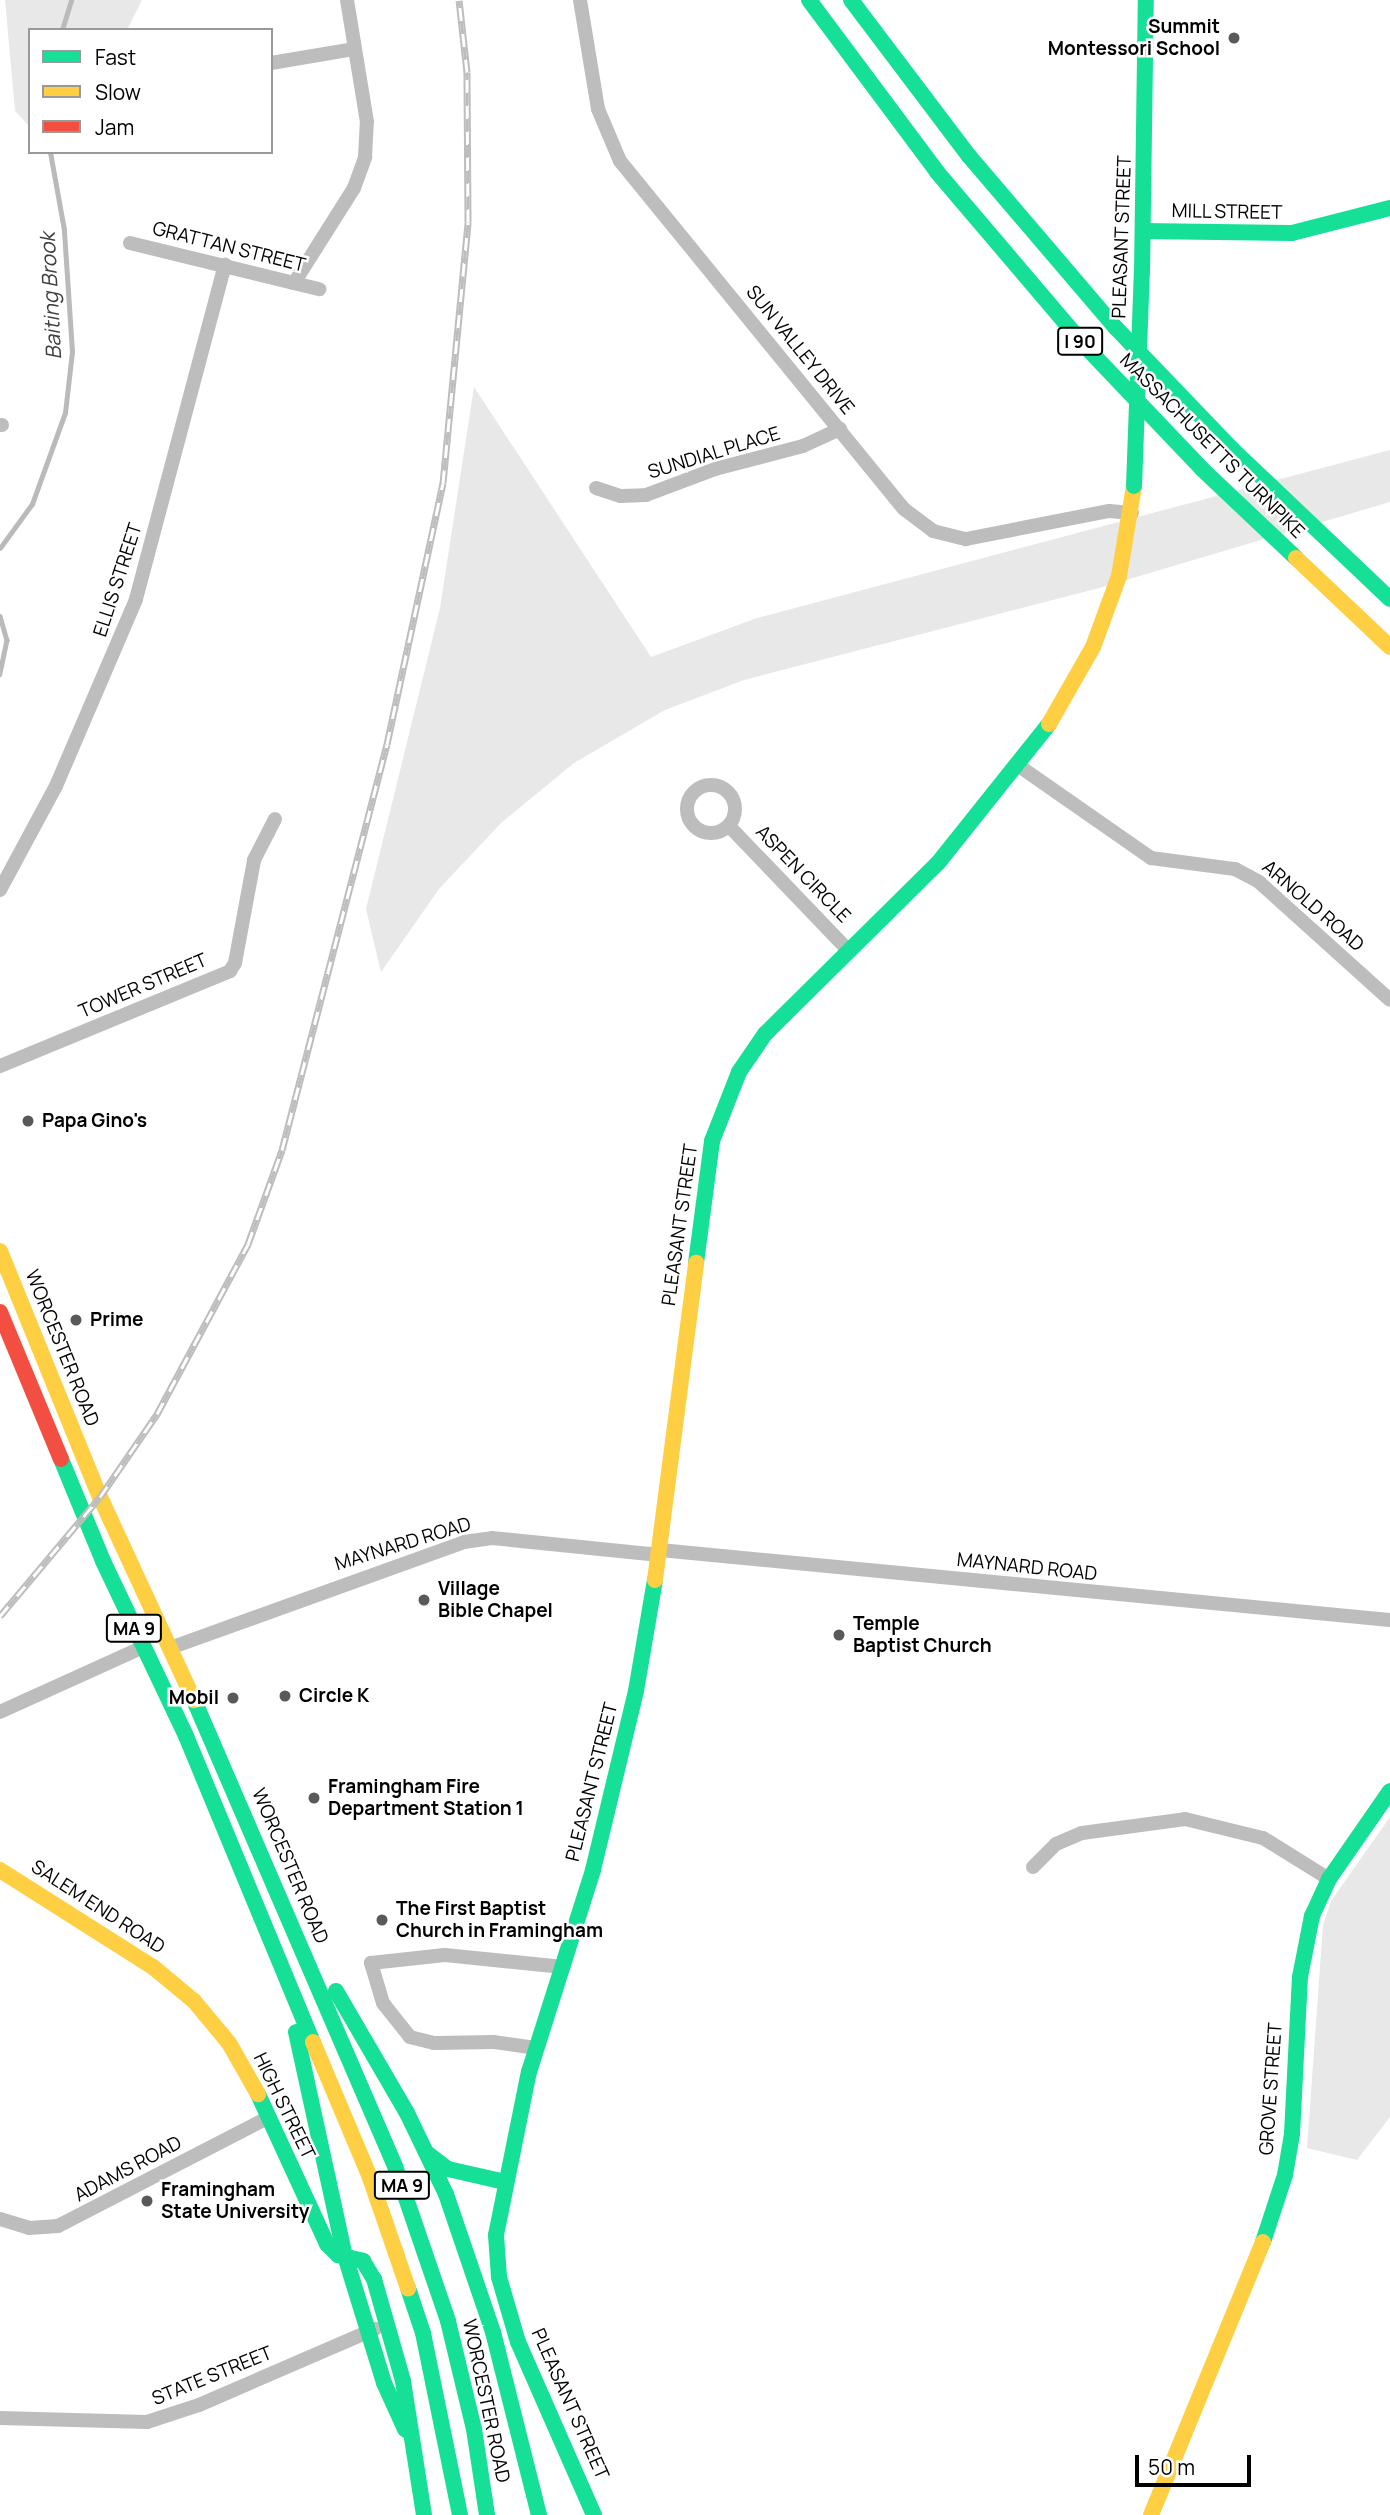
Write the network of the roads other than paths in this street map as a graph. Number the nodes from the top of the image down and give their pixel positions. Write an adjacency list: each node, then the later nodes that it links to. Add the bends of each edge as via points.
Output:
1 (347, 0): 6 (street)
2 (580, 0): 14 (street, SUN VALLEY DRIVE, via 598,108 620,161)
3 (809, 0): 18 (main road, MASSACHUSETTS TURNPIKE / I 90, via 937,172 1084,345 1219,485)
4 (852, 0): 17 (main road, MASSACHUSETTS TURNPIKE / I 90, via 969,156 1116,328 1233,450)
5 (1146, 0): 9 (main road, PLEASANT STREET)
6 (355, 49): 7 (street); 12 (street, via 367,122 362,169)
7 (273, 63)
8 (1390, 208): 9 (main road, MILL STREET, via 1292,233)
9 (1143, 231): 16 (main road, PLEASANT STREET, bridge)
10 (130, 243): 11 (street, GRATTAN STREET)
11 (225, 265): 12 (street, GRATTAN STREET); 22 (street, ELLIS STREET, via 132,608 56,786)
12 (294, 283): 13 (street, GRATTAN STREET)
13 (319, 289)
14 (840, 429): 15 (street, SUNDIAL PLACE, via 811,444 715,469 646,495 621,496); 16 (street, SUN VALLEY DRIVE, via 904,509 933,531 948,536 984,538 1096,513)
15 (596, 488)
16 (1132, 513): 19 (main road, PLEASANT STREET, via 1122,568 1093,647 1060,707)
17 (1390, 599)
18 (1390, 647)
19 (1019, 766): 23 (main road, PLEASANT STREET, via 938,863); 24 (street, ARNOLD ROAD, via 1151,858 1236,869 1259,882)
20 (275, 819): 25 (street, TOWER STREET, via 254,860 230,971)
21 (729, 826): 23 (street, ASPEN CIRCLE)
22 (0, 890)
23 (848, 950): 30 (main road, PLEASANT STREET, via 765,1034 739,1072 720,1116 703,1187)
24 (1390, 1000)
25 (0, 1066)
26 (0, 1251): 33 (main road, WORCESTER ROAD / MA 9, via 100,1497)
27 (0, 1312): 28 (main road, MA 9)
28 (16, 1350): 29 (main road); 32 (main road, MA 9)
29 (0, 1358)
30 (659, 1552): 31 (street, MAYNARD ROAD); 33 (street, MAYNARD ROAD, via 508,1539 464,1542); 41 (main road, PLEASANT STREET, via 626,1736)
31 (1390, 1620)
32 (143, 1647): 34 (street); 40 (main road, MA 9)
33 (170, 1648): 38 (main road, WORCESTER ROAD / MA 9)
34 (0, 1712)
35 (1390, 1791): 39 (main road, GROVE STREET)
36 (1033, 1867): 39 (street, via 1056,1844 1082,1833 1185,1819 1262,1838)
37 (0, 1870): 42 (main road, SALEM END ROAD)
38 (268, 1870): 45 (main road); 55 (main road, WORCESTER ROAD / MA 9, via 421,2238 462,2375)
39 (1329, 1879): 58 (main road, GROVE STREET, via 1302,1954 1292,2134 1278,2201)
40 (272, 1942): 48 (main road); 54 (main road, MA 9, via 407,2278 436,2386)
41 (564, 1967): 43 (main road, PLEASANT STREET); 43 (street, via 445,1955 372,1963 383,2003 410,2037 434,2043)
42 (172, 1982): 44 (main road, HIGH STREET, via 229,2043)
43 (536, 2048): 46 (main road, PLEASANT STREET)
44 (268, 2117): 47 (street, ADAMS ROAD, via 58,2226 29,2228); 48 (main road, HIGH STREET, via 322,2235 333,2251)
45 (428, 2154): 46 (main road, via 448,2169); 56 (main road, via 483,2301)
46 (505, 2182): 57 (main road, PLEASANT STREET, via 496,2235 502,2289 530,2372)
47 (0, 2219)
48 (345, 2256): 49 (main road, HIGH STREET, via 358,2257 369,2268); 50 (main road, HIGH STREET)
49 (387, 2323): 50 (street, STATE STREET); 52 (main road, HIGH STREET, via 407,2400)
50 (368, 2332): 51 (street, STATE STREET, via 155,2420 116,2424); 52 (main road, HIGH STREET, via 391,2401)
51 (0, 2418)
52 (410, 2437): 53 (main road, HIGH STREET)
53 (424, 2515)
54 (460, 2515)
55 (487, 2515)
56 (539, 2515)
57 (594, 2515)
58 (1151, 2515)

